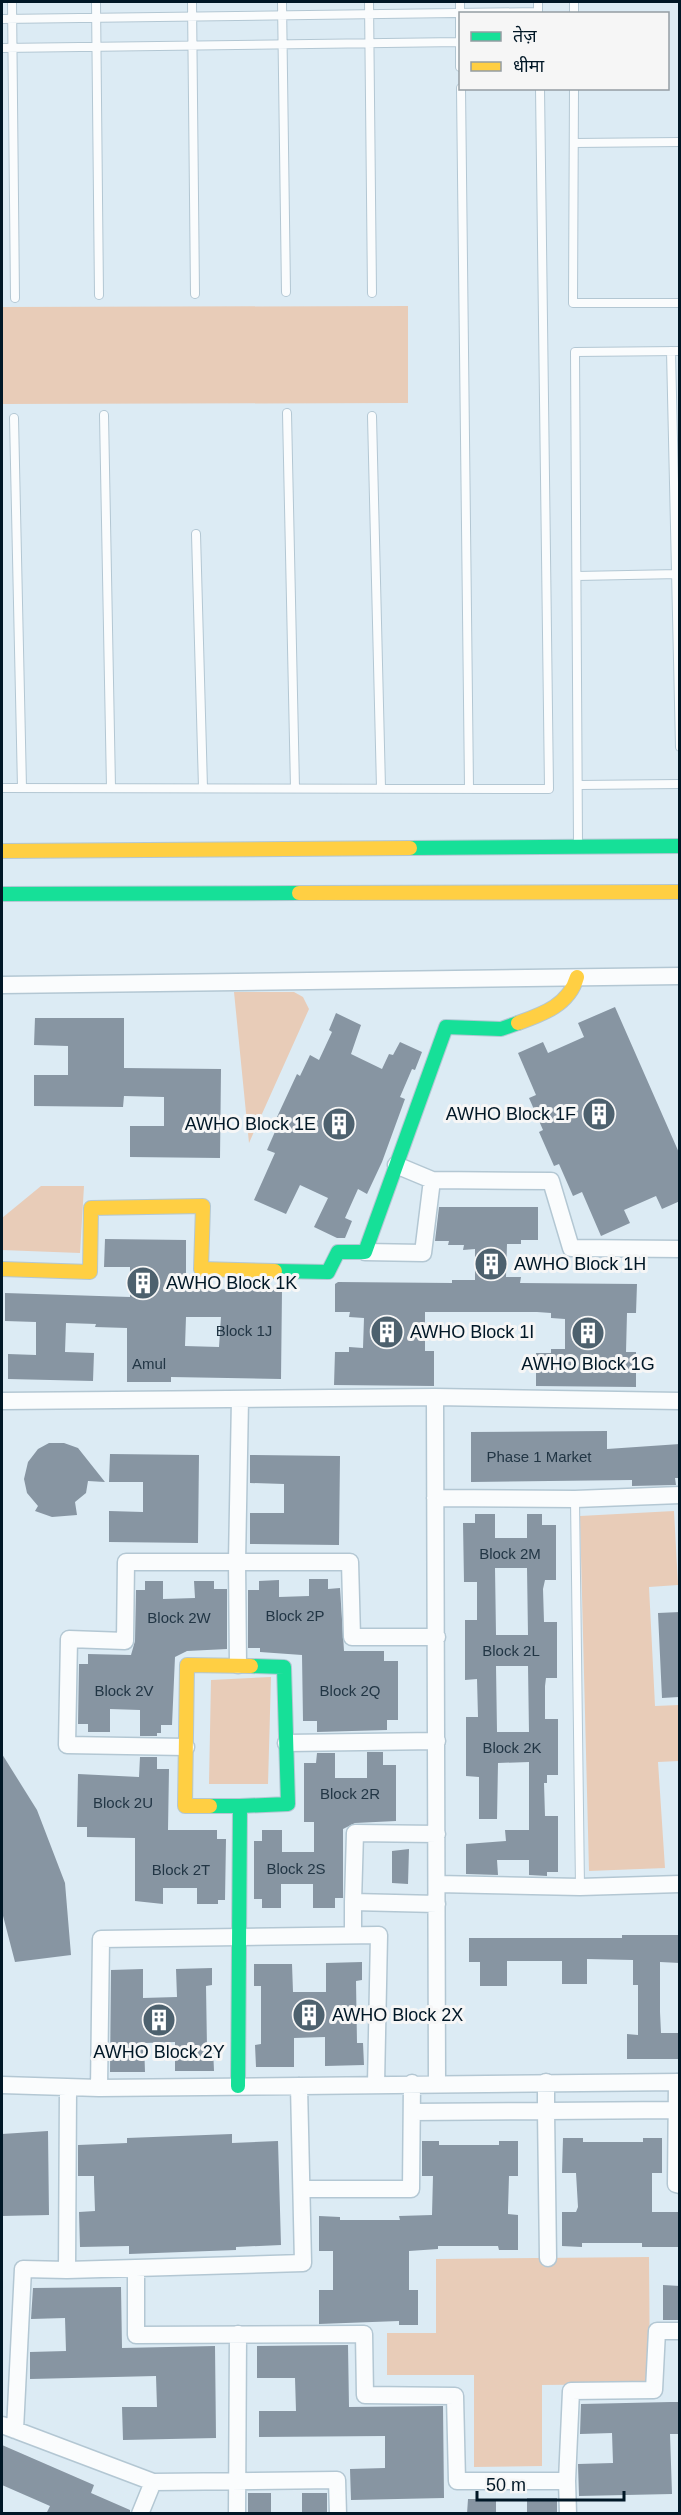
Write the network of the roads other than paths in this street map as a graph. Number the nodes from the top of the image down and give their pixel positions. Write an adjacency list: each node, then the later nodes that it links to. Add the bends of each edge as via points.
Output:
1 (12, 2): 11 (lane)
2 (96, 2): 10 (lane)
3 (192, 2): 9 (lane)
4 (282, 2): 8 (lane)
5 (369, 2): 7 (lane)
6 (459, 13): 7 (lane)
7 (369, 14): 8 (lane); 14 (lane)
8 (282, 16): 9 (lane); 15 (lane)
9 (192, 17): 10 (lane); 16 (lane)
10 (96, 18): 11 (lane); 17 (lane)
11 (13, 19): 12 (lane); 19 (lane)
12 (2, 20)
13 (459, 42): 14 (lane)
14 (370, 44): 15 (lane); 26 (lane)
15 (283, 45): 16 (lane); 25 (lane)
16 (193, 46): 17 (lane); 27 (lane)
17 (96, 47): 19 (lane); 28 (lane)
18 (2, 48): 19 (lane)
19 (13, 48): 29 (lane)
20 (461, 90): 48 (lane)
21 (540, 90): 48 (lane, via 549,789)
22 (574, 90): 24 (lane)
23 (680, 142): 24 (lane)
24 (574, 143): 30 (lane, via 573,303)
25 (286, 292)
26 (372, 292)
27 (195, 294)
28 (99, 295)
29 (15, 298)
30 (680, 303)
31 (675, 351): 37 (lane); 38 (lane, via 574,352)
32 (287, 413): 46 (lane)
33 (104, 415): 44 (lane)
34 (372, 416): 47 (lane)
35 (14, 418): 43 (lane)
36 (196, 534): 45 (lane)
37 (677, 574): 38 (lane); 39 (lane)
38 (577, 576): 41 (lane)
39 (680, 747)
40 (680, 784): 41 (lane)
41 (579, 785): 50 (lane)
42 (2, 788): 43 (lane)
43 (22, 788): 44 (lane)
44 (111, 788): 45 (lane)
45 (203, 788): 46 (lane)
46 (295, 788): 47 (lane)
47 (381, 788): 48 (lane)
48 (469, 788)
49 (680, 846): 50 (street)
50 (578, 847): 51 (street)
51 (2, 851)
52 (680, 892): 53 (street)
53 (2, 894)
54 (680, 976): 55 (street)
55 (577, 978): 56 (street); 57 (street, via 573,991 546,1013 501,1029 446,1027)
56 (2, 985)
57 (396, 1165): 58 (street); 60 (street)
58 (432, 1180): 59 (street, via 551,1181 571,1248); 60 (street, via 423,1253)
59 (680, 1249)
60 (365, 1252): 61 (street, via 338,1252 328,1272 201,1269 203,1206 91,1208 90,1272)
61 (2, 1269)
62 (435, 1397): 63 (street); 65 (street); 67 (street)
63 (240, 1399): 64 (street); 69 (street)
64 (2, 1401)
65 (680, 1401)
66 (680, 1495): 68 (street)
67 (435, 1498): 68 (street); 70 (street)
68 (574, 1499): 79 (lane)
69 (237, 1562): 70 (street, via 350,1562 352,1637); 71 (street); 74 (street, via 126,1562 125,1641 69,1639 67,1745)
70 (437, 1637): 72 (street)
71 (238, 1665): 73 (street, via 284,1667); 74 (street, via 187,1665)
72 (437, 1741): 73 (street); 76 (street)
73 (286, 1743): 75 (street, via 288,1804)
74 (186, 1747): 75 (street, via 185,1806)
75 (240, 1806): 82 (street)
76 (437, 1834): 77 (street); 80 (street, via 355,1833)
77 (437, 1884): 79 (street); 81 (street)
78 (680, 1884): 79 (street)
79 (580, 1887)
80 (353, 1902): 81 (street); 83 (street)
81 (437, 1904): 87 (street)
82 (240, 1935): 83 (street); 90 (street); 93 (street, via 101,1939)
83 (353, 1935): 88 (street, via 379,1935)
84 (546, 2082): 85 (street); 87 (street); 95 (street)
85 (678, 2082): 94 (street)
86 (412, 2083): 87 (street); 88 (street); 96 (street)
87 (437, 2083)
88 (376, 2084): 91 (street)
89 (2, 2085): 92 (street)
90 (238, 2086): 91 (street); 93 (street)
91 (299, 2086): 98 (street)
92 (68, 2088): 93 (street); 101 (street)
93 (99, 2088)
94 (677, 2110): 95 (street); 97 (street, via 676,2184)
95 (546, 2111): 96 (street); 99 (street)
96 (412, 2112): 98 (street, via 411,2189)
97 (680, 2185)
98 (302, 2189): 100 (street, via 303,2263)
99 (548, 2258)
100 (136, 2268): 101 (street); 103 (street, via 136,2335)
101 (67, 2270): 104 (street, via 23,2269)
102 (680, 2331): 106 (street, via 657,2331 654,2390 571,2391)
103 (238, 2334): 105 (street); 106 (street, via 364,2334 365,2396 455,2396 457,2481)
104 (8, 2428): 107 (street)
105 (237, 2481): 107 (street); 109 (street); 110 (street, via 337,2480)
106 (567, 2481): 111 (street)
107 (153, 2482): 108 (street)
108 (140, 2514)
109 (237, 2514)
110 (338, 2514)
111 (568, 2514)

